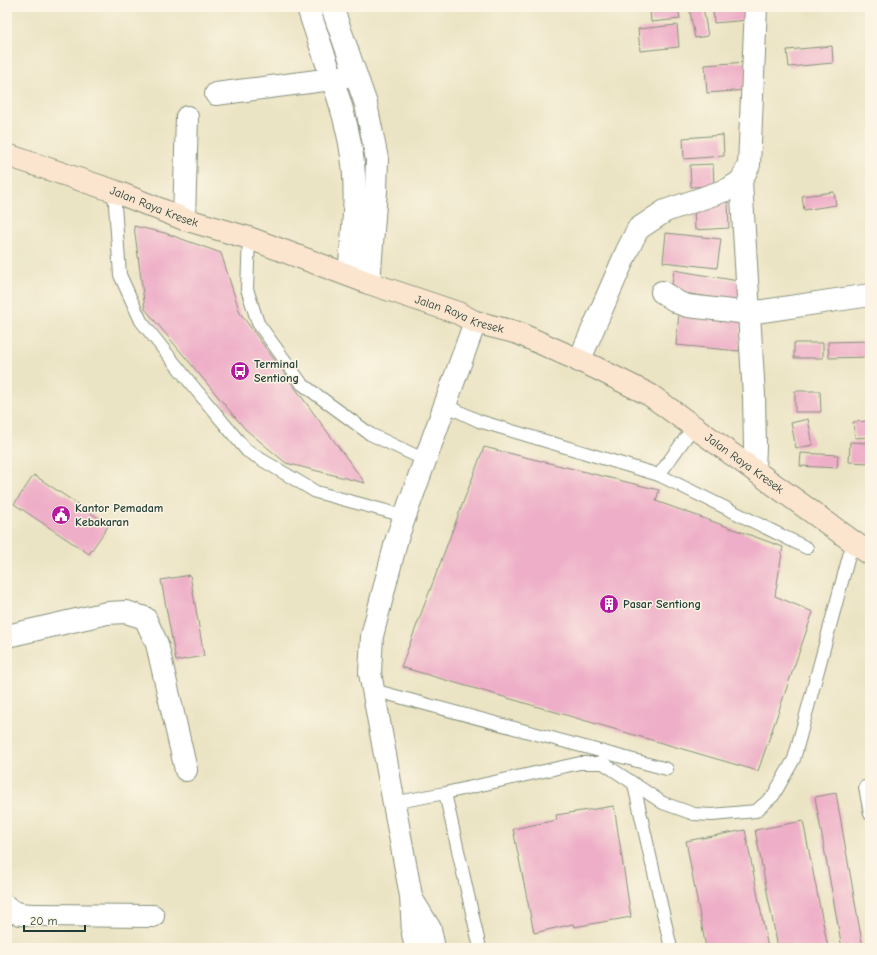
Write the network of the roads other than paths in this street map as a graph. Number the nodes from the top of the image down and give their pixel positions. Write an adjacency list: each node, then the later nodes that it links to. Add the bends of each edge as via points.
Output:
1 (308, 7): 5 (street)
2 (332, 7): 4 (street)
3 (756, 7): 9 (street, via 749,165)
4 (355, 74): 5 (street); 14 (street, via 366,104 377,159)
5 (332, 79): 6 (street); 13 (street, via 343,111 352,157 356,198)
6 (216, 94)
7 (187, 117): 11 (street)
8 (7, 155): 10 (main road, Jalan Raya Kresek)
9 (741, 181): 17 (street); 19 (street, via 729,189 665,211 638,229)
10 (114, 191): 11 (main road, Jalan Raya Kresek); 25 (lane, via 120,275 141,321 247,451 316,492)
11 (184, 219): 12 (main road, Jalan Raya Kresek)
12 (249, 238): 13 (main road, Jalan Raya Kresek); 22 (lane, via 247,289 258,323 302,384 370,434)
13 (349, 275): 14 (main road, Jalan Raya Kresek)
14 (369, 283): 18 (main road, Jalan Raya Kresek, via 458,313)
15 (662, 292): 17 (street, via 688,306)
16 (870, 294): 17 (street)
17 (749, 314): 23 (street, via 754,396)
18 (475, 322): 19 (main road, Jalan Raya Kresek, via 518,333); 20 (street)
19 (579, 361): 21 (main road, Jalan Raya Kresek, via 650,394)
20 (445, 404): 22 (street); 24 (lane, via 478,421)
21 (694, 426): 23 (main road, Jalan Raya Kresek); 24 (lane)
22 (425, 460): 25 (street)
23 (754, 469): 26 (main road, Jalan Raya Kresek)
24 (660, 475): 27 (lane)
25 (405, 516): 30 (street, via 372,636 370,673)
26 (852, 541): 28 (main road, Jalan Raya Kresek); 33 (lane, via 794,759 773,796 756,811 694,814 662,803)
27 (807, 548)
28 (870, 554)
29 (7, 636): 32 (street, via 107,613 126,612 145,618 157,644)
30 (373, 690): 31 (lane); 36 (street)
31 (667, 769)
32 (186, 770)
33 (634, 785): 35 (lane, via 603,763 580,763); 44 (lane)
34 (865, 787): 37 (lane)
35 (444, 793): 36 (lane); 43 (lane)
36 (393, 803): 38 (street)
37 (870, 814)
38 (411, 896): 41 (street); 42 (street, via 430,929)
39 (7, 907): 40 (street, via 20,914 36,916)
40 (153, 916)
41 (416, 948)
42 (434, 948)
43 (480, 948)
44 (671, 948)

